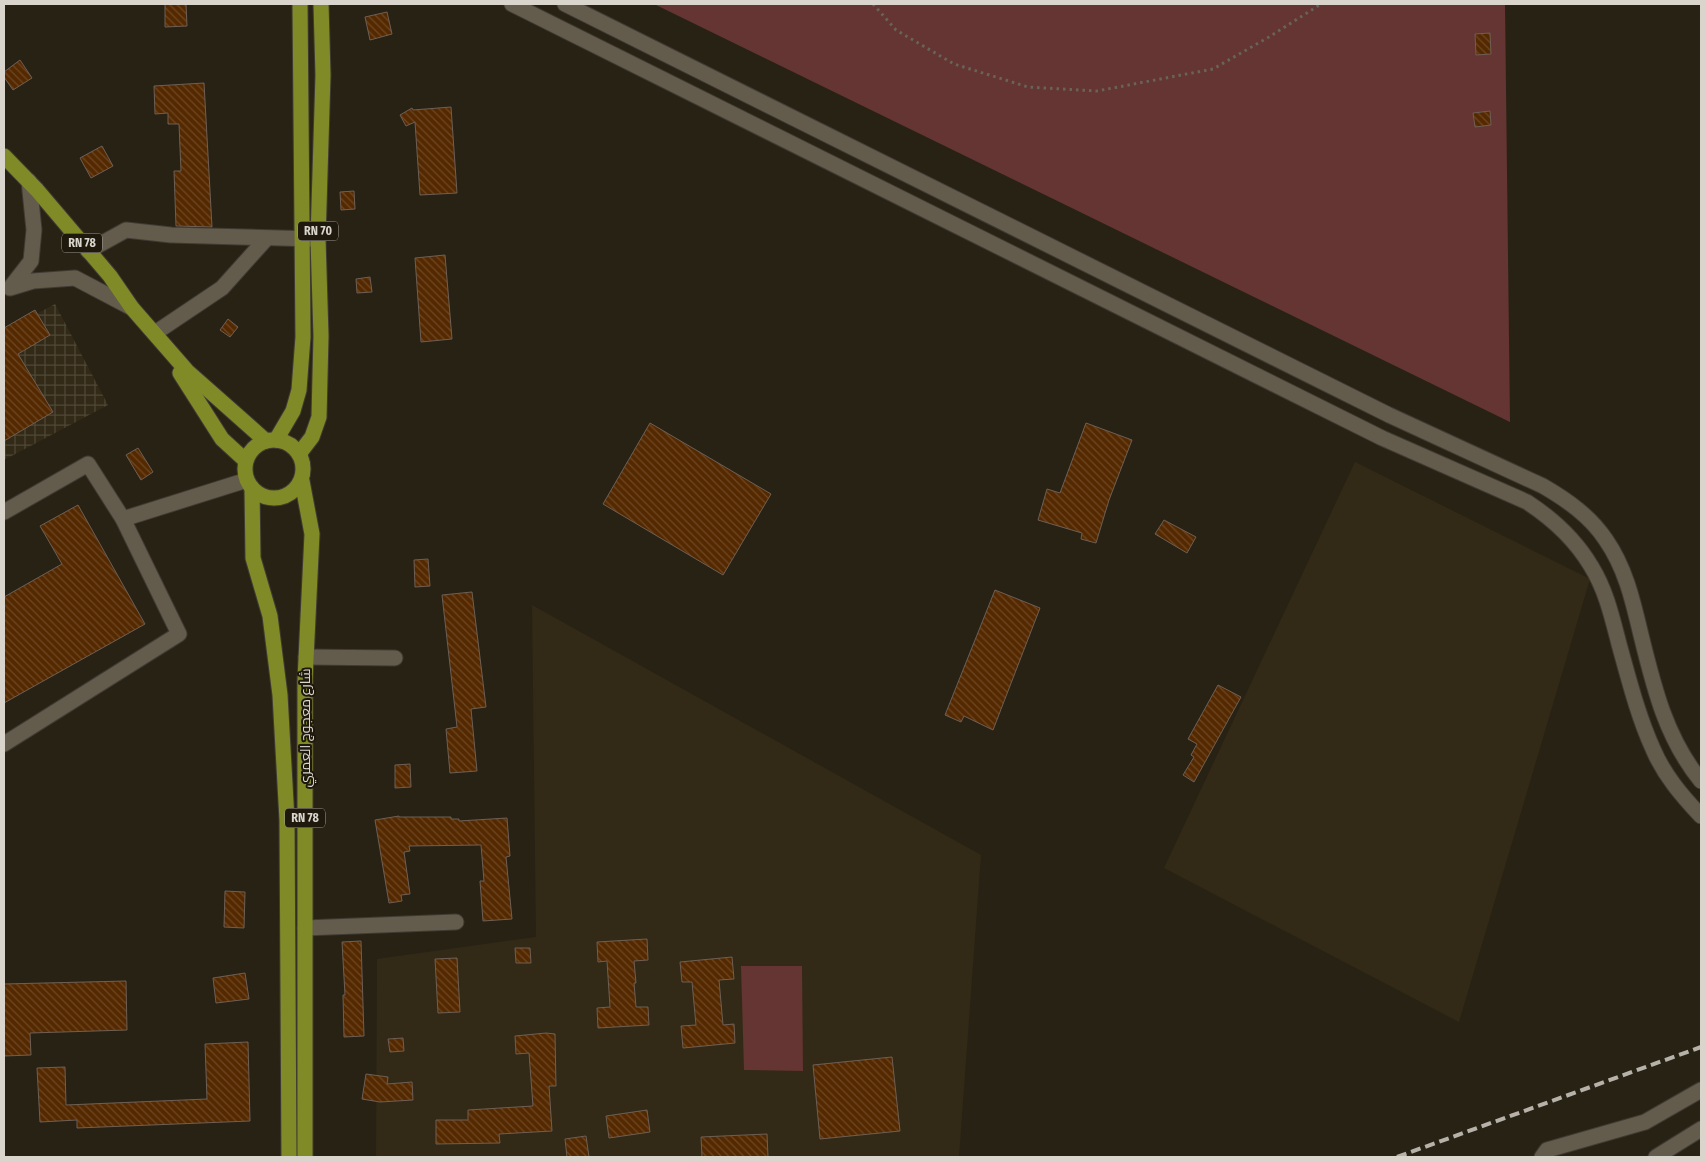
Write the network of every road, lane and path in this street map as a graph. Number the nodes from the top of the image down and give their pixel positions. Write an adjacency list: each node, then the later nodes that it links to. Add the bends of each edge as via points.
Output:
1 (300, 4): 10 (main road, RN 70)
2 (321, 4): 11 (main road, RN 70, via 323,75)
3 (512, 4): 27 (street, via 1382,438 1543,512 1570,537 1592,567 1607,600 1631,688 1653,750 1674,786)
4 (566, 4): 26 (street, via 1380,410 1561,496 1592,523 1616,557 1631,596 1666,723)
5 (873, 4): 6 (path, via 896,30 954,64 1028,87 1097,91 1213,69)
6 (1321, 4)
7 (4, 156): 8 (main road, RN 78)
8 (29, 181): 12 (main road, RN 78); 13 (street, via 34,230 31,261)
9 (266, 238): 10 (street); 12 (street, via 126,230); 15 (street, via 222,288)
10 (303, 239): 11 (street); 16 (main road, RN 70, via 303,337 299,390 293,411)
11 (318, 239): 17 (main road, RN 70, via 319,418 312,437)
12 (88, 251): 14 (main road, RN 78)
13 (7, 290): 14 (street, via 33,282 75,278)
14 (132, 308): 15 (main road, RN 78)
15 (155, 333): 16 (main road, RN 78, via 187,371); 18 (main road, RN 78, via 222,439)
16 (271, 441): 17 (main road, via 285,442); 18 (main road, via 258,445)
17 (299, 454): 19 (main road, via 303,462)
18 (246, 461): 20 (main road)
19 (302, 480): 20 (main road, via 296,489 279,498 260,495); 23 (main road, شارع معجوج العمري / RN 78, via 312,534)
20 (249, 484): 22 (street); 32 (main road, شارع معجوج العمري / RN 78, via 253,558 270,616 280,695 286,811)
21 (4, 512): 22 (street, via 88,464)
22 (123, 519): 25 (street, via 179,634)
23 (306, 656): 24 (street); 29 (main road, شارع معجوج العمري / RN 78)
24 (395, 658)
25 (4, 744)
26 (1701, 781)
27 (1701, 816)
28 (456, 922): 29 (street)
29 (305, 928): 33 (main road, شارع معجوج العمري / RN 78)
30 (1701, 1090): 34 (street, via 1645,1122 1547,1150)
31 (1701, 1129): 35 (street)
32 (289, 1157)
33 (305, 1157)
34 (1542, 1157)
35 (1656, 1157)

